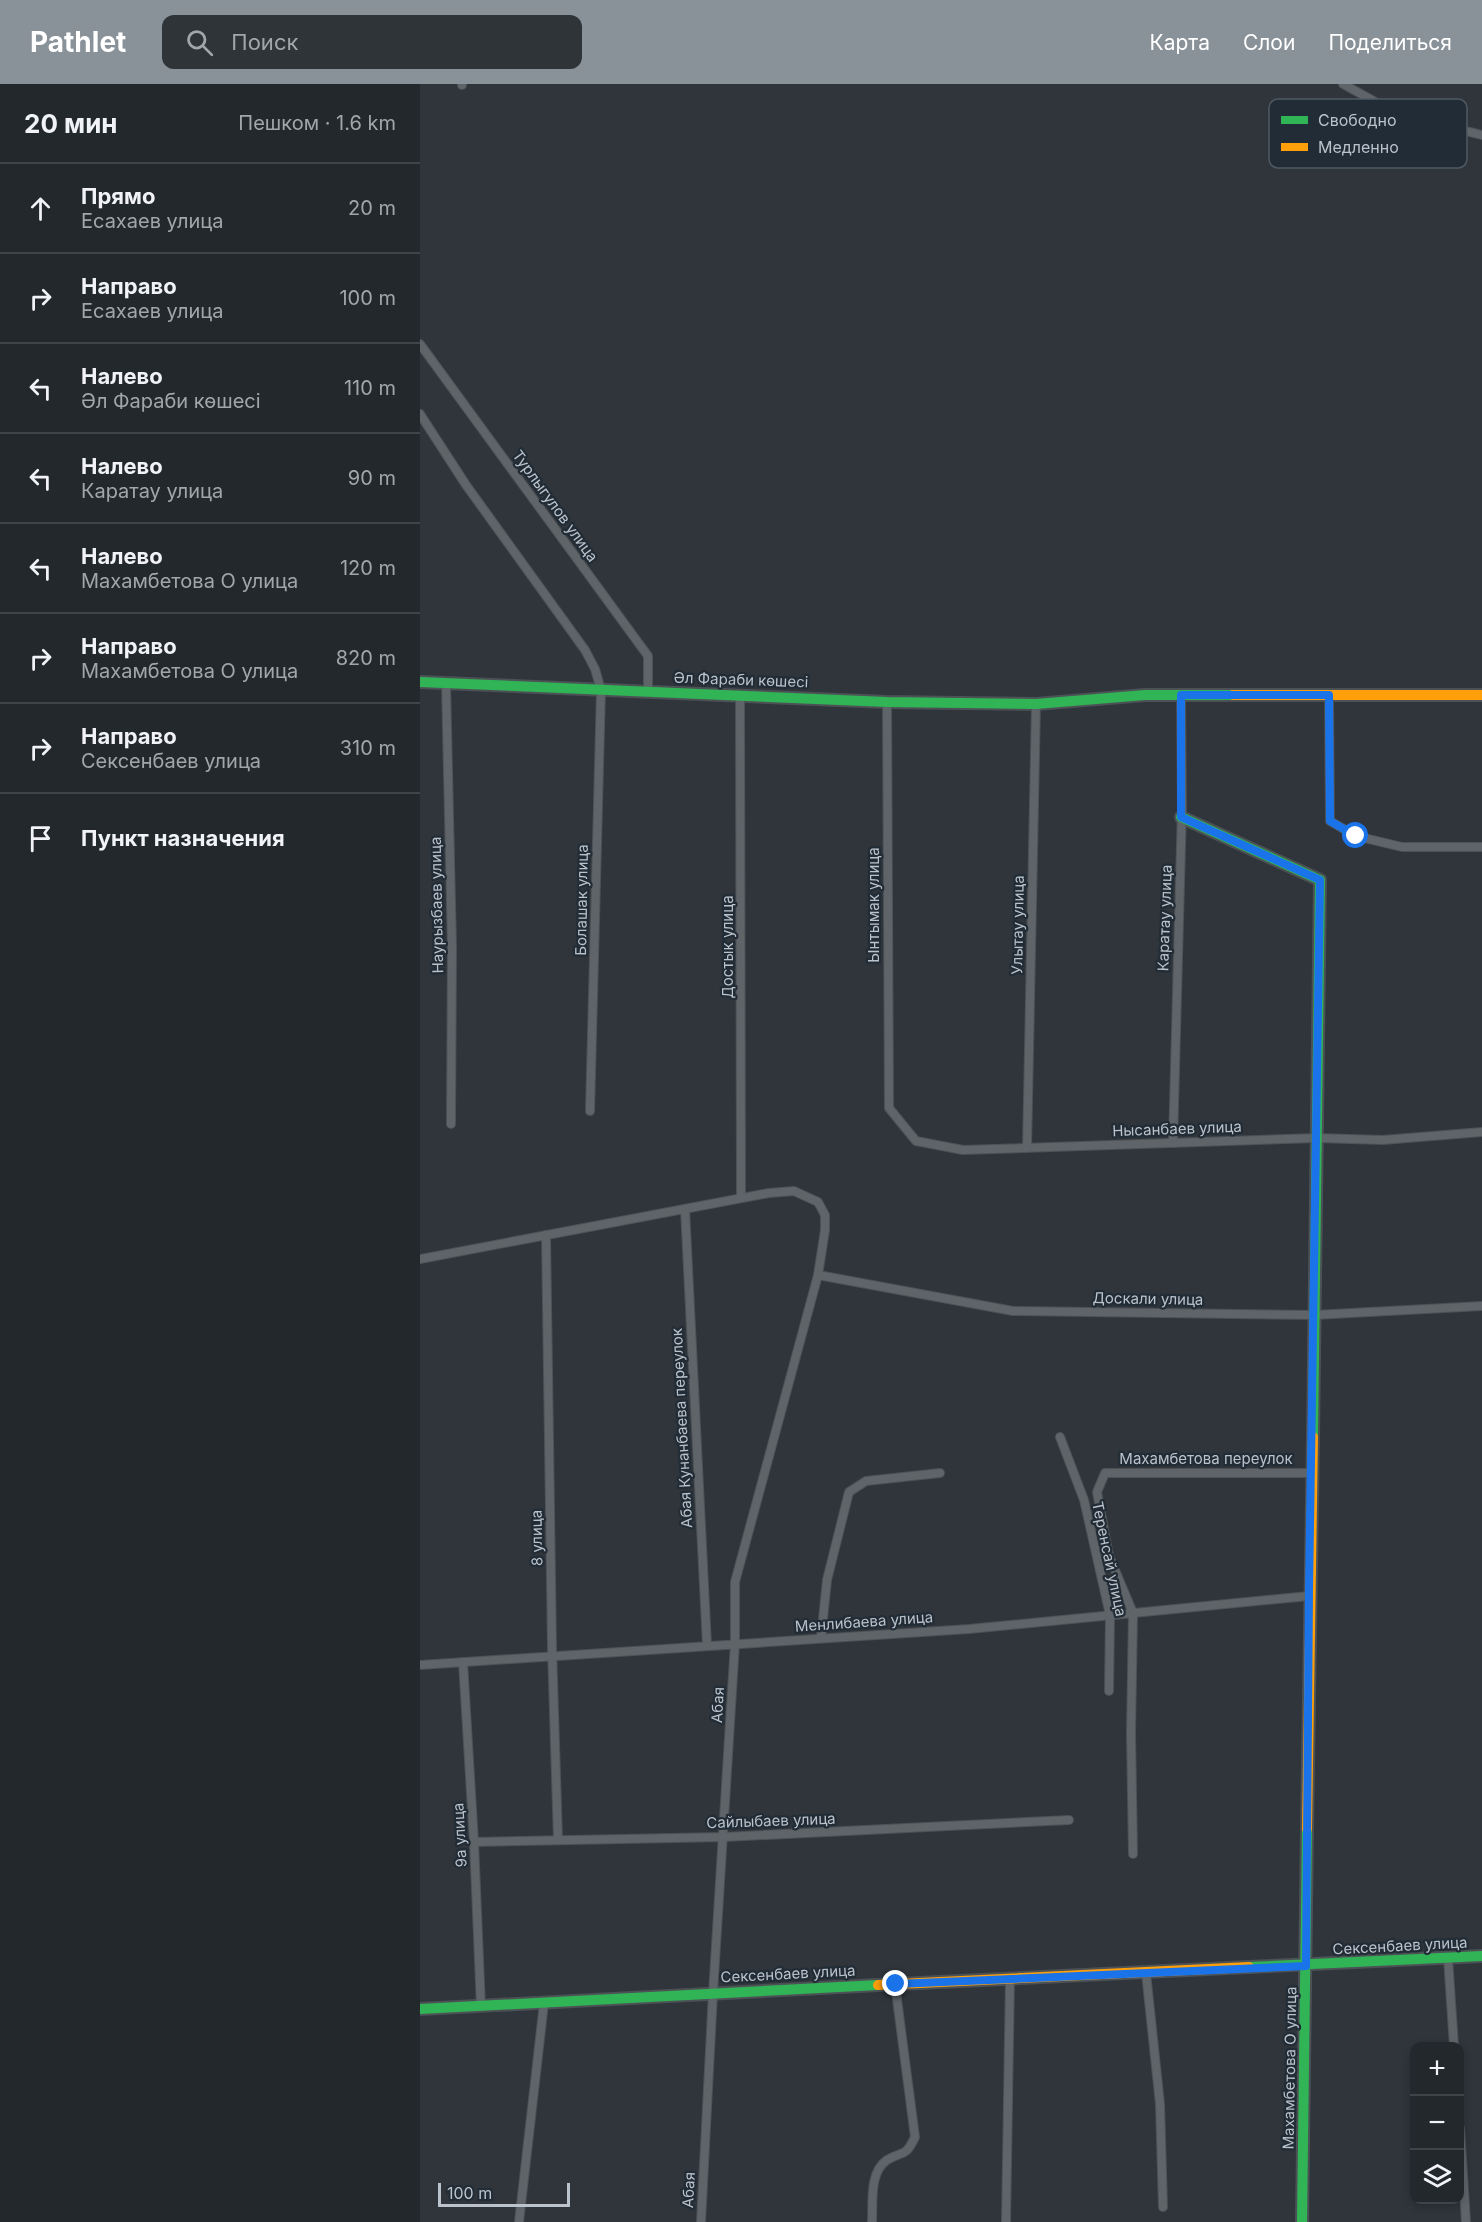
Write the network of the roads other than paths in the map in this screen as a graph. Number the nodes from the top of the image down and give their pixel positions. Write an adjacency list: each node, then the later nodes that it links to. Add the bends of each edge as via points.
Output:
1 (1343, 84): 2 (street)
2 (1370, 99)
3 (1467, 131): 4 (street)
4 (1482, 135)
5 (420, 344): 10 (street, Турлыгулов улица, via 648,656)
6 (420, 414): 9 (street, via 585,650)
7 (420, 682): 8 (street, Әл Фараби көшесі)
8 (446, 684): 9 (street, Әл Фараби көшесі); 21 (street, Наурызбаев улица, via 452,947)
9 (601, 690): 10 (street, Әл Фараби көшесі); 20 (street, Болашак улица)
10 (648, 692): 11 (street, Әл Фараби көшесі)
11 (740, 695): 15 (street, Әл Фараби көшесі); 26 (street, Достык улица)
12 (1181, 695): 13 (street); 16 (street, Әл Фараби көшесі); 17 (street, Каратау улица)
13 (1329, 695): 14 (street); 18 (street, via 1330,821 1356,836 1402,847)
14 (1482, 695)
15 (887, 702): 16 (street, Әл Фараби көшесі); 19 (street, Ынтымак улица)
16 (1036, 704): 25 (street, Улытау улица)
17 (1181, 817): 23 (street, Махамбетова О улица, via 1320,880); 24 (street, Каратау улица)
18 (1482, 847)
19 (889, 1108): 25 (street, Нысанбаев улица, via 916,1141 963,1150)
20 (590, 1111)
21 (450, 1124)
22 (1482, 1132): 23 (street, Нысанбаев улица, via 1383,1140)
23 (1317, 1138): 24 (street, Нысанбаев улица); 32 (street, Махамбетова О улица)
24 (1173, 1143): 25 (street, Нысанбаев улица)
25 (1027, 1148)
26 (741, 1198): 27 (street); 30 (street, Абая, via 794,1191 818,1202 825,1215)
27 (685, 1209): 28 (street); 41 (street, Абая Кунанбаева переулок)
28 (546, 1235): 29 (street); 42 (street, 8 улица)
29 (420, 1259)
30 (818, 1275): 32 (street, Доскали улица, via 1013,1311); 40 (street, Абая, via 735,1582)
31 (1482, 1306): 32 (street, Доскали улица)
32 (1314, 1315): 35 (street, Махамбетова О улица)
33 (1060, 1437): 38 (street, Теренсай улица, via 1084,1500)
34 (940, 1473): 39 (street, via 866,1481 849,1492 827,1580)
35 (1311, 1473): 36 (street, Махамбетова О улица); 37 (street, Махамбетова переулок, via 1105,1473 1097,1492 1109,1556)
36 (1309, 1596): 37 (street, Менлибаева улица); 53 (street, Махамбетова О улица)
37 (1133, 1613): 38 (street, Менлибаева улица); 50 (street, Теренсай улица)
38 (1110, 1615): 39 (street, Менлибаева улица); 45 (street, Теренсай улица)
39 (821, 1638): 40 (street, Менлибаева улица)
40 (735, 1643): 41 (street, Менлибаева улица); 47 (street, Абая)
41 (707, 1645): 42 (street, Менлибаева улица)
42 (553, 1657): 43 (street, Менлибаева улица); 48 (street, 8 улица)
43 (463, 1662): 44 (street, Менлибаева улица); 49 (street, 9а улица)
44 (420, 1665)
45 (1110, 1691)
46 (1070, 1820): 47 (street, Сайлыбаев улица)
47 (724, 1837): 48 (street, Сайлыбаев улица); 57 (street, Абая)
48 (558, 1840): 49 (street, Сайлыбаев улица)
49 (474, 1842): 59 (street, 9а улица)
50 (1133, 1854)
51 (1482, 1956): 52 (street, Сексенбаев улица)
52 (1448, 1958): 53 (street, Сексенбаев улица); 61 (street)
53 (1306, 1966): 54 (street, Сексенбаев улица); 68 (street, Махамбетова О улица)
54 (1146, 1973): 55 (street, Сексенбаев улица); 63 (street, via 1160,2104)
55 (1010, 1978): 56 (street, Сексенбаев улица); 67 (street)
56 (896, 1984): 57 (street, Сексенбаев улица); 66 (street, via 915,2137 908,2150 885,2161 874,2177)
57 (713, 1993): 58 (street, Сексенбаев улица); 65 (street, Абая)
58 (544, 2003): 59 (street, Сексенбаев улица); 64 (street)
59 (481, 2007): 60 (street, Сексенбаев улица)
60 (420, 2009)
61 (1454, 2042)
62 (1461, 2150): 69 (street)
63 (1163, 2207)
64 (519, 2222)
65 (701, 2222)
66 (873, 2222)
67 (1006, 2222)
68 (1302, 2222)
69 (1466, 2222)

